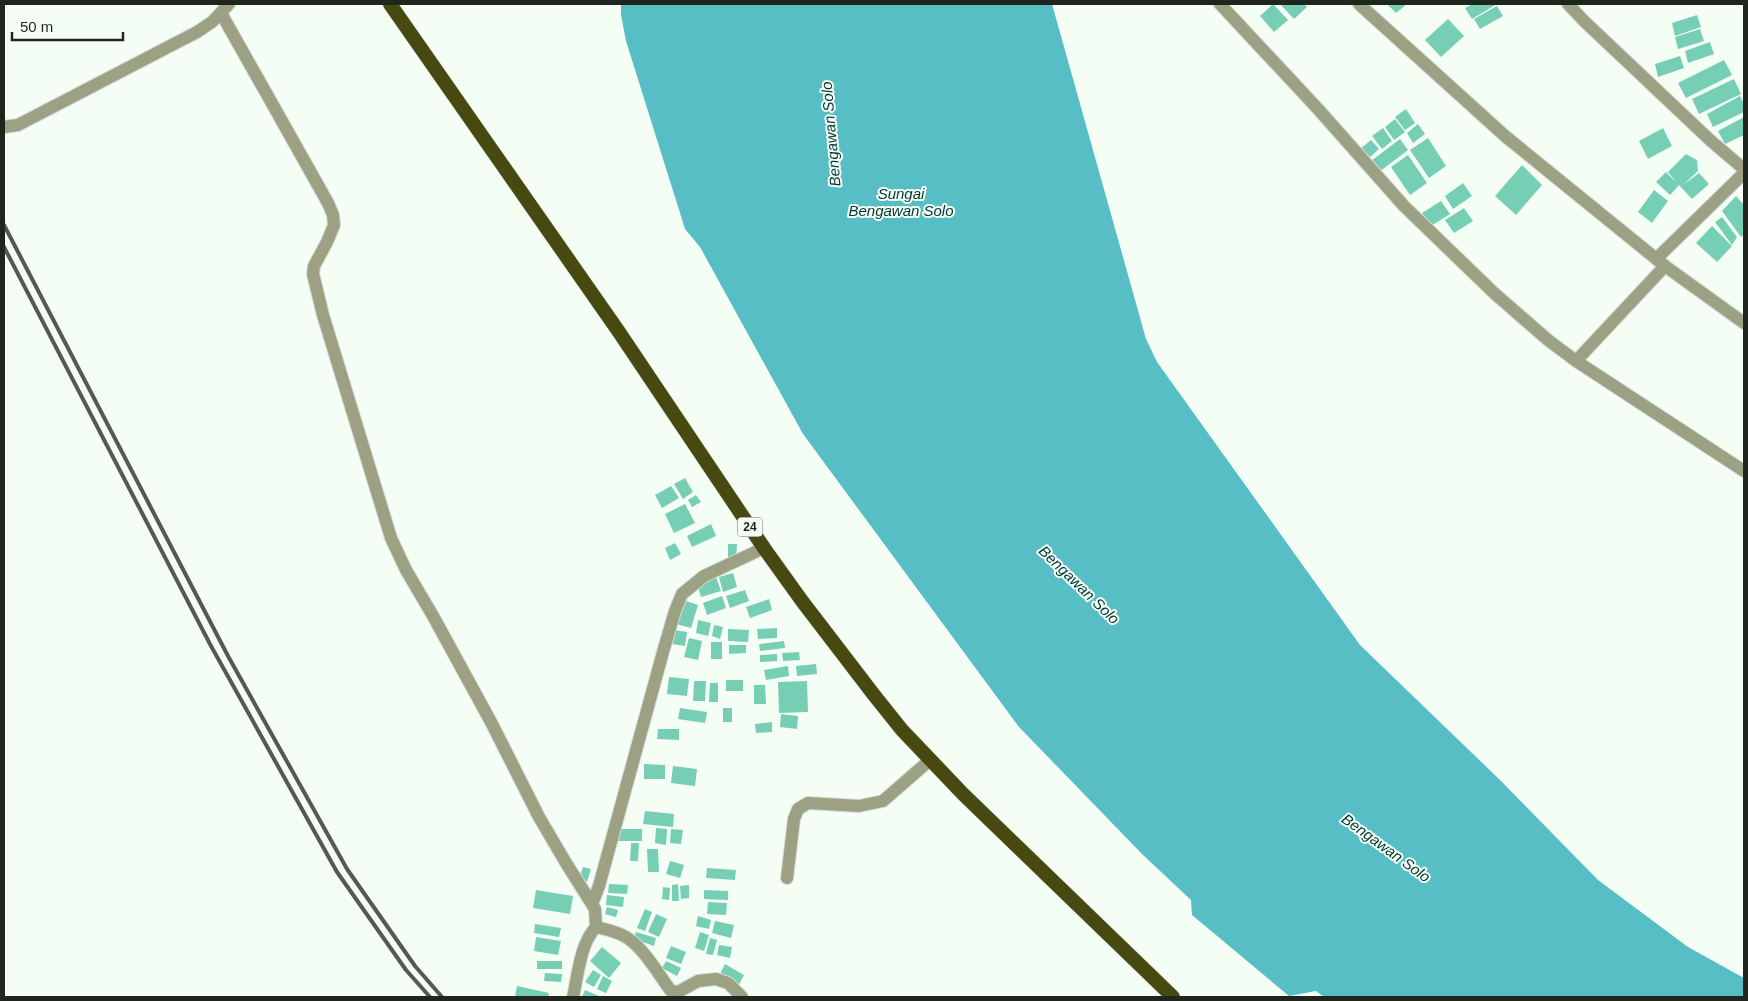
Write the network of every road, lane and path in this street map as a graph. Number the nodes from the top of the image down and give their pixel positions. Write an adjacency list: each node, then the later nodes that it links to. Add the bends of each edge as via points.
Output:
1 (390, 4): 13 (highway, 24)
2 (1220, 4): 11 (street, via 1404,206 1494,293)
3 (1359, 4): 9 (street, via 1505,136)
4 (1568, 4): 7 (street)
5 (227, 6): 6 (street, via 197,32 18,124); 16 (street, via 333,215 334,225 313,274 391,538 539,817)
6 (4, 127)
7 (1744, 169)
8 (1744, 173): 9 (street)
9 (1661, 262): 10 (street); 11 (street)
10 (1744, 323)
11 (1576, 361): 12 (street)
12 (1744, 471)
13 (764, 548): 14 (highway, 24, via 902,730); 16 (street, via 704,576 682,594)
14 (930, 760): 15 (street, via 883,801 859,806 808,803 798,809); 20 (highway, 24)
15 (787, 878)
16 (592, 904): 17 (street)
17 (596, 927): 18 (street, via 584,949); 19 (street, via 628,938 671,991 678,992 698,981 716,979 728,982)
18 (573, 997)
19 (742, 997)
20 (1173, 997)

